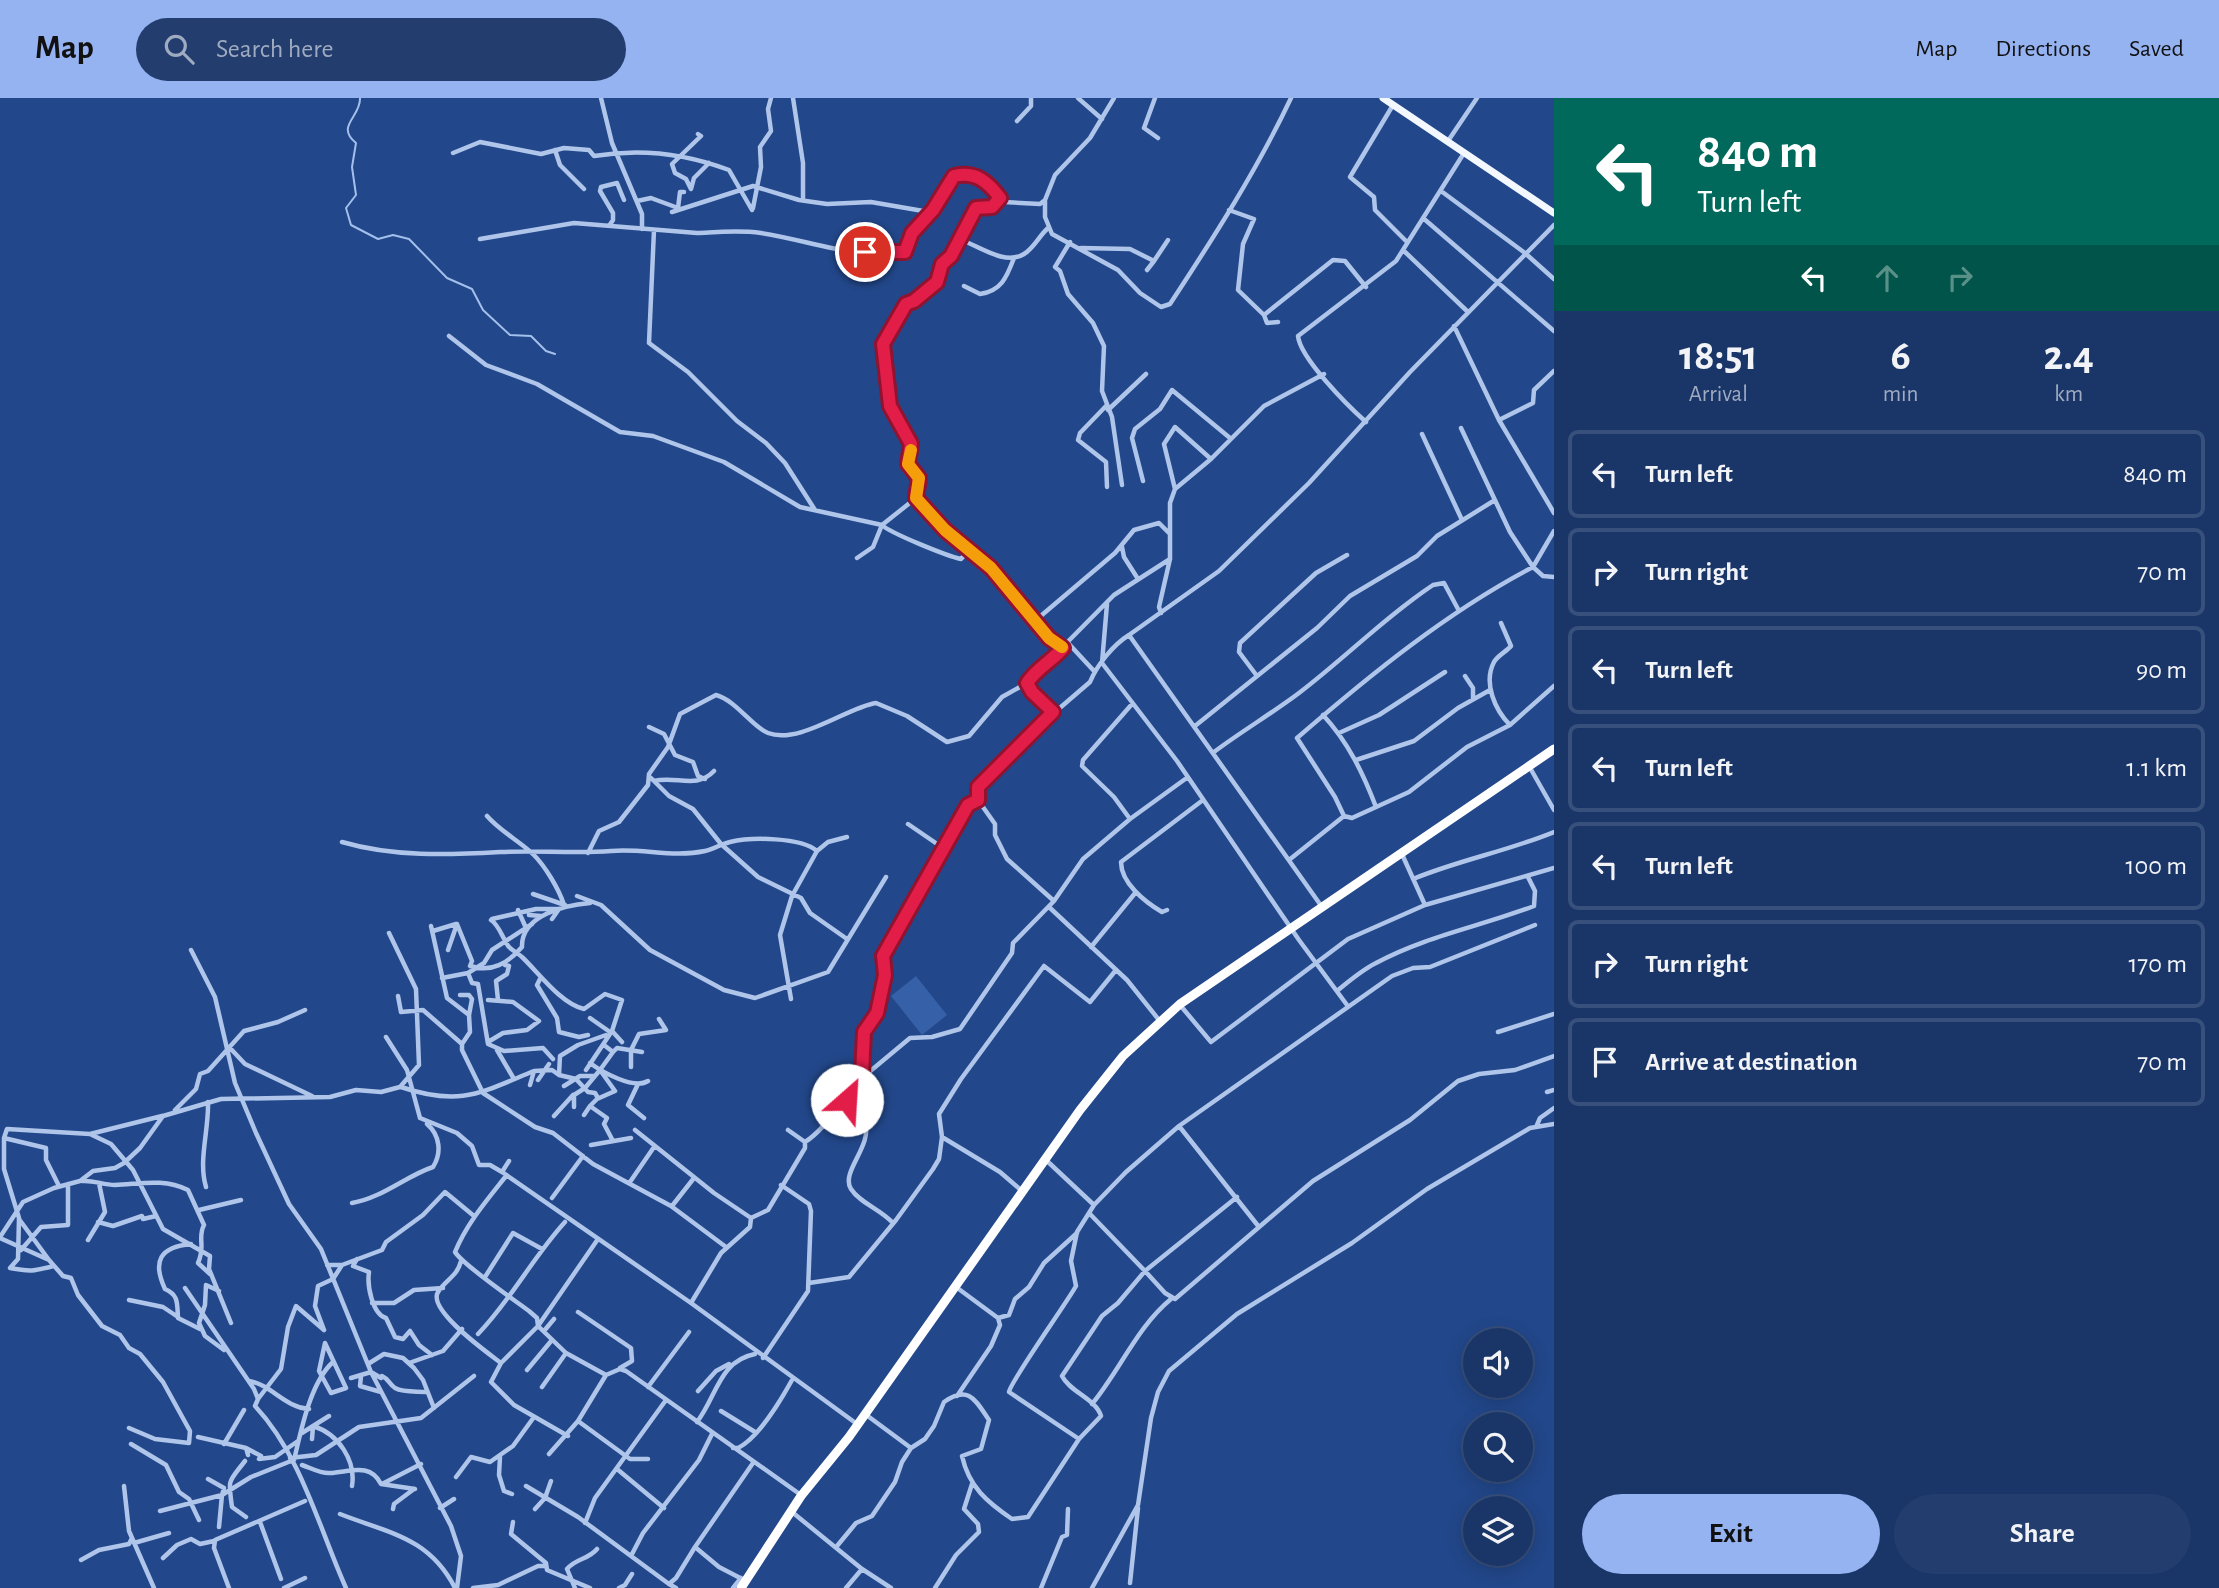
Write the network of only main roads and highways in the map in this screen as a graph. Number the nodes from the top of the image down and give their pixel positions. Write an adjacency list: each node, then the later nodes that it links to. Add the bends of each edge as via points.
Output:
1 (1383, 98): 2 (main road)
2 (1554, 213)
3 (1554, 749): 4 (highway, via 1180,1004 1123,1056 801,1496)
4 (743, 1583)

